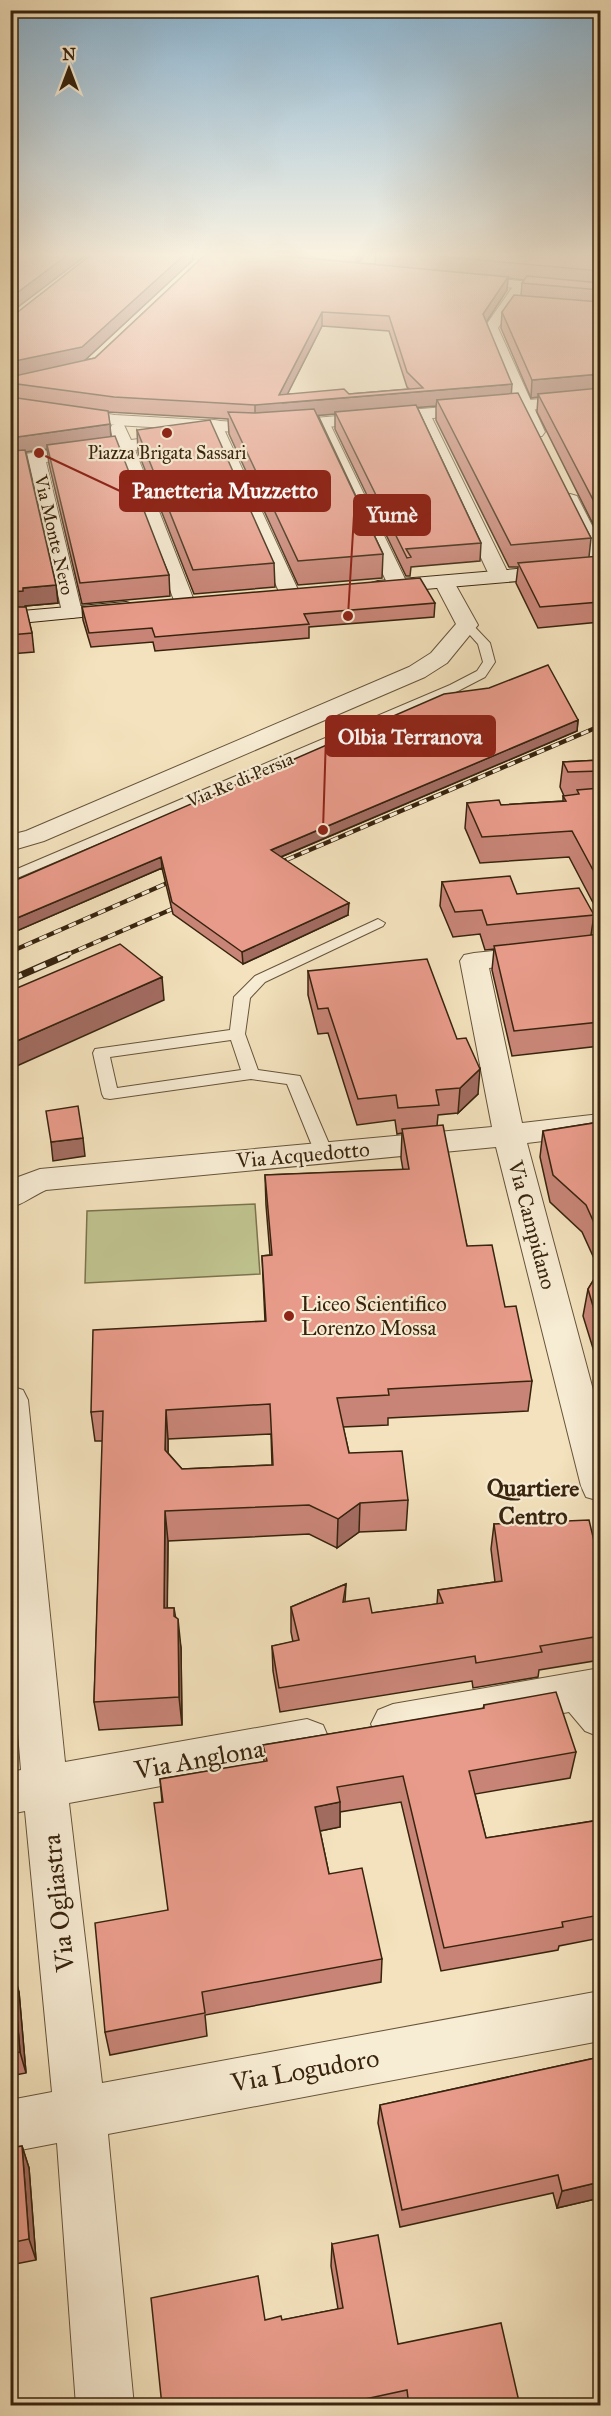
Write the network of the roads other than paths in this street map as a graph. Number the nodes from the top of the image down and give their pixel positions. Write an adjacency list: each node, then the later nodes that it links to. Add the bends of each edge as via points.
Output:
1 (507, 367): 4 (street)
2 (600, 399): 4 (street)
3 (10, 405): 6 (street)
4 (523, 406): 5 (street); 10 (street)
5 (423, 416): 7 (street); 16 (street)
6 (115, 420): 8 (street); 9 (street)
7 (322, 424): 8 (street); 18 (street)
8 (216, 430): 9 (street); 21 (street)
9 (127, 448): 11 (street); 23 (street, via 175,604)
10 (545, 449)
11 (36, 458): 12 (street); 25 (street, Via Monte Nero)
12 (10, 461)
13 (565, 489): 14 (street)
14 (600, 559)
15 (600, 568): 16 (street)
16 (500, 577): 17 (street)
17 (444, 582): 18 (street); 27 (street, Via Re di Persia)
18 (398, 585): 19 (street)
19 (355, 589)
20 (312, 592): 21 (street)
21 (290, 594): 22 (street)
22 (267, 596)
23 (209, 601)
24 (143, 607): 25 (street)
25 (72, 612): 26 (street)
26 (10, 618)
27 (467, 625): 28 (street, Via Re di Persia, via 440,658 417,672); 29 (lane, Via Re di Persia, via 484,643 489,662 481,674)
28 (10, 843)
29 (10, 877)
30 (378, 923): 32 (lane, via 260,979 242,998)
31 (600, 948): 35 (street, Via Campidano, via 474,961)
32 (237, 1034): 33 (lane); 33 (lane, via 101,1053 110,1094)
33 (251, 1074): 36 (lane, via 294,1080)
34 (600, 1124): 35 (street, Via Acquedotto)
35 (509, 1136): 36 (street, Via Acquedotto); 39 (street, Via Campidano)
36 (324, 1153): 37 (street, Via Acquedotto, via 40,1180)
37 (10, 1197)
38 (10, 1400): 41 (street, Via Ogliastra)
39 (600, 1486)
40 (593, 1698): 41 (street, Via Anglona, via 350,1732)
41 (28, 1789): 43 (street, Via Ogliastra)
42 (600, 2016): 43 (street, Via Logudoro)
43 (80, 2112): 44 (street, Via Logudoro); 45 (street, Via Ogliastra)
44 (10, 2126)
45 (105, 2406)

